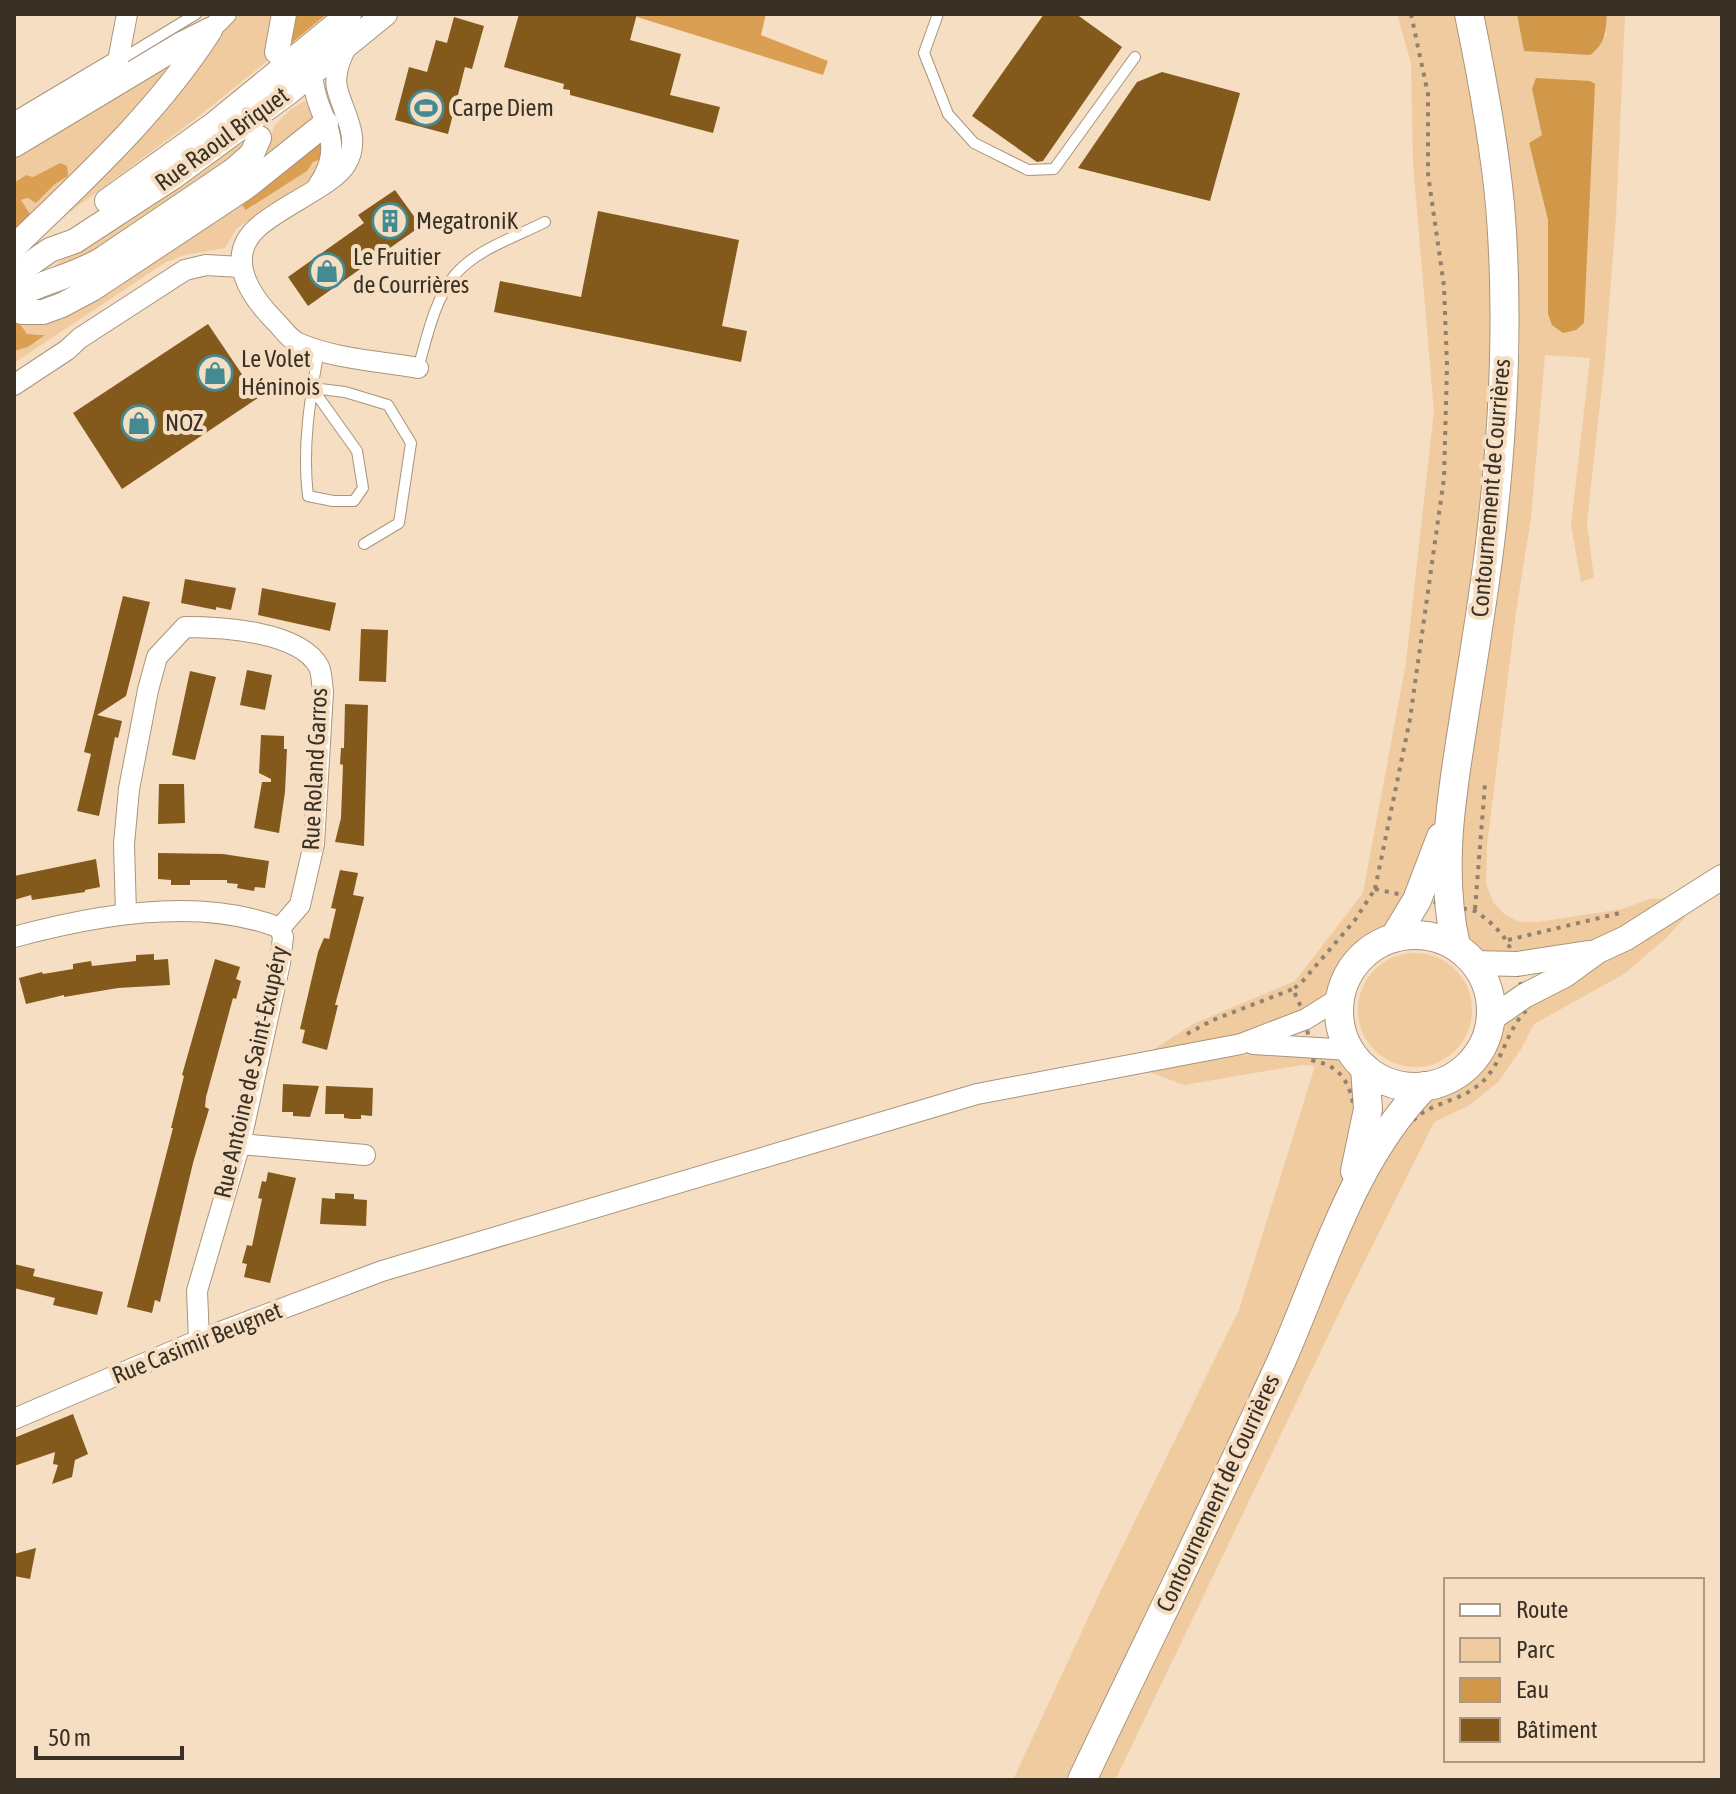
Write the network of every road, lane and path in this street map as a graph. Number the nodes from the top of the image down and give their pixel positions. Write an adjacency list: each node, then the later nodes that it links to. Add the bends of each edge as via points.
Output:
1 (127, 14): 11 (street)
2 (284, 14): 12 (street)
3 (349, 14): 12 (street, Rue Raoul Briquet)
4 (385, 14): 9 (street, Rue Raoul Briquet)
5 (938, 14): 10 (lane, via 924,53 948,114 974,143 1028,170 1054,169)
6 (1411, 14): 31 (path, via 1428,94 1428,174 1444,286 1444,478 1410,719)
7 (1469, 14): 29 (main road, Contournement de Courrières, via 1500,206 1504,336 1492,528)
8 (211, 19): 11 (lane); 17 (street, via 180,45); 19 (street, via 191,59 110,152)
9 (346, 47): 12 (street, Rue Raoul Briquet); 13 (street)
10 (1135, 57)
11 (118, 61): 15 (street)
12 (296, 61): 13 (street); 14 (street); 21 (street, Rue Raoul Briquet, via 173,177)
13 (337, 87): 14 (street)
14 (336, 117): 20 (street, via 332,156 318,186 255,230 244,247); 22 (street, via 258,178 92,289 43,312)
15 (14, 123)
16 (259, 138): 22 (street, via 252,154 234,170 104,258 37,286)
17 (14, 145)
18 (545, 222): 24 (lane, via 480,254 455,275 438,305)
19 (14, 247)
20 (241, 267): 23 (street, via 265,311 294,341); 25 (street, via 185,270)
21 (14, 275)
22 (18, 304)
23 (319, 350): 24 (street); 26 (lane)
24 (418, 368)
25 (14, 385)
26 (312, 388): 26 (lane, via 304,468 308,496 354,501 363,488 357,451); 27 (lane, via 388,405 411,443 399,523)
27 (364, 544)
28 (1485, 784): 34 (path)
29 (1448, 818): 32 (main road, Contournement de Courrières); 33 (main road, Contournement de Courrières)
30 (1722, 877): 41 (street)
31 (1375, 889): 32 (path); 44 (path, via 1355,920)
32 (1417, 900): 33 (path); 39 (main road, Contournement de Courrières)
33 (1448, 905): 34 (path); 42 (main road, Contournement de Courrières)
34 (1475, 911): 40 (path)
35 (126, 914): 37 (street, Rue Antoine de Saint-Exupéry, via 207,912 256,918); 37 (street, Rue Roland Garros, via 129,789 157,657 185,627 216,627 286,641 305,650 320,668 314,844 300,905); 38 (street, Rue Antoine de Saint-Exupéry)
36 (1585, 922): 40 (path)
37 (280, 928): 56 (street, Rue Antoine de Saint-Exupéry, via 280,963)
38 (14, 937)
39 (1394, 938): 42 (main road, via 1426,935); 46 (main road, via 1353,966)
40 (1508, 940): 43 (path)
41 (1598, 951): 43 (street); 45 (street)
42 (1465, 954): 43 (street); 48 (main road, via 1488,989)
43 (1517, 964): 45 (path)
44 (1293, 989): 47 (path); 51 (path, via 1184,1035)
45 (1524, 996): 48 (street); 55 (path, via 1528,1009 1516,1020 1495,1068 1477,1087 1418,1113 1410,1124)
46 (1341, 997): 47 (street); 52 (main road, via 1341,1024)
47 (1306, 1019): 49 (street); 50 (path)
48 (1491, 1019): 53 (main road, via 1470,1064)
49 (1241, 1044): 50 (street); 51 (street, Rue Casimir Beugnet)
50 (1311, 1046): 52 (street); 54 (path, via 1311,1060 1336,1069 1353,1103)
51 (1164, 1058): 59 (street, Rue Casimir Beugnet, via 977,1094 382,1271)
52 (1358, 1059): 53 (main road, via 1393,1083); 54 (main road, Contournement de Courrières)
53 (1425, 1086): 55 (main road, Contournement de Courrières)
54 (1368, 1109): 55 (path); 58 (main road, Contournement de Courrières)
55 (1396, 1119): 58 (main road, Contournement de Courrières)
56 (240, 1144): 57 (street); 59 (street, Rue Antoine de Saint-Exupéry, via 197,1291)
57 (365, 1155)
58 (1348, 1203): 61 (main road, Contournement de Courrières, via 1280,1363)
59 (199, 1340): 60 (street, Rue Casimir Beugnet)
60 (14, 1419)
61 (1082, 1780)

